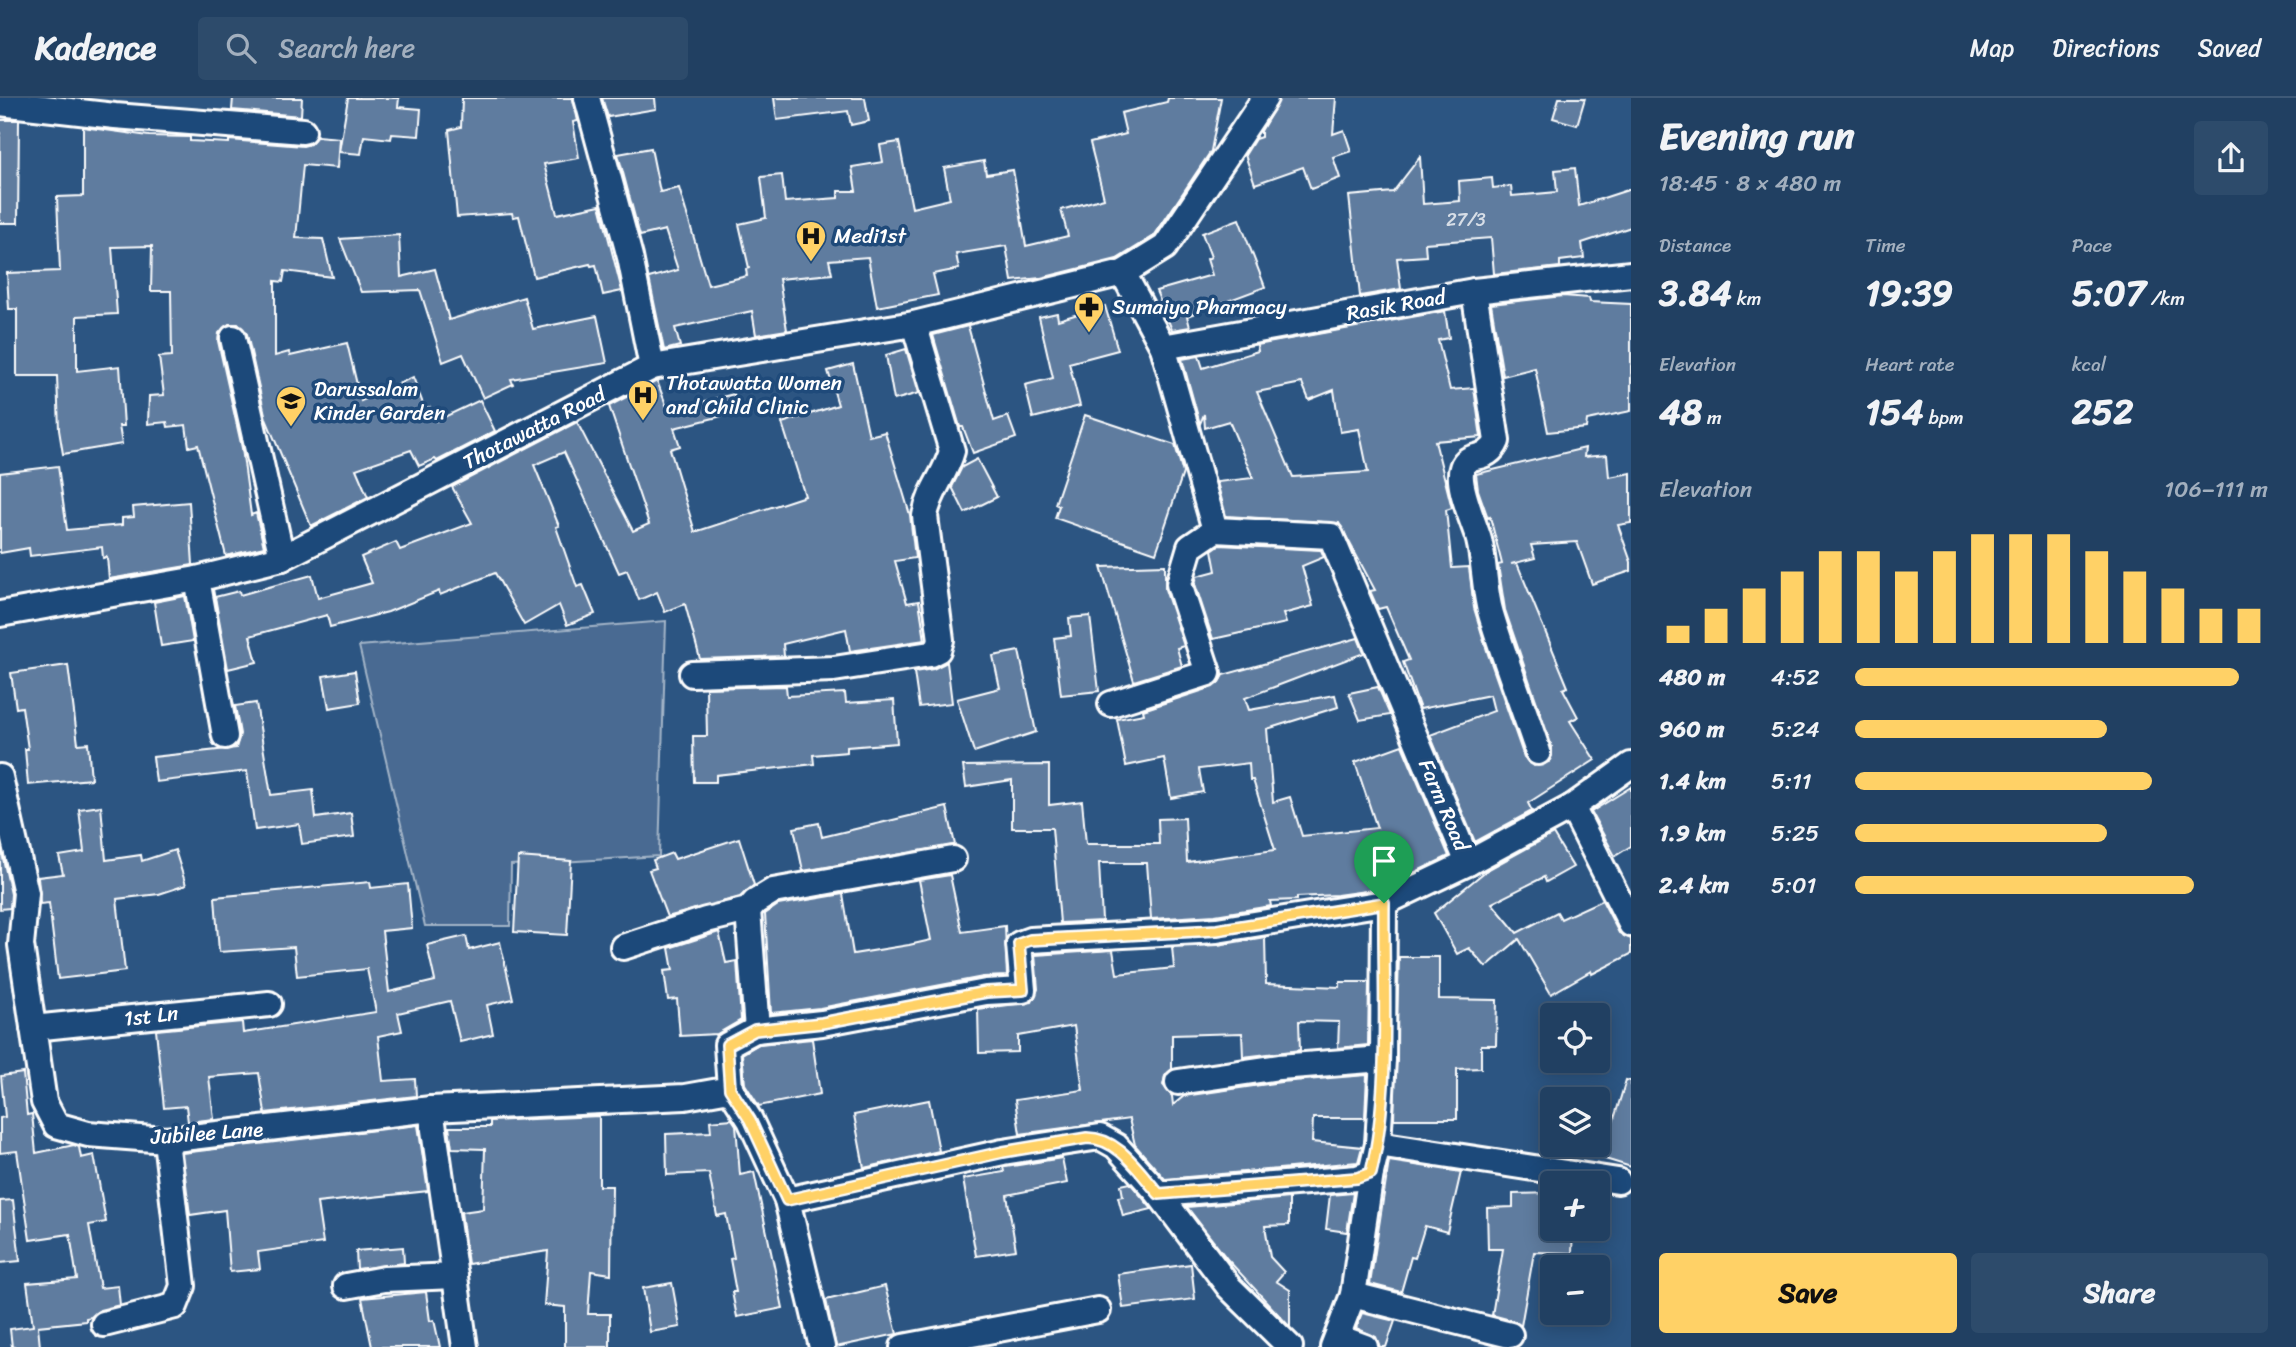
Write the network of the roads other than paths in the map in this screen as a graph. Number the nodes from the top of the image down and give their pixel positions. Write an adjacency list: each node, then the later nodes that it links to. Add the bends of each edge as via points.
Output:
1 (587, 98): 12 (street, via 630,257)
2 (1265, 98): 6 (street, Thotawatta Road, via 1165,247)
3 (0, 103): 4 (street, via 115,116)
4 (156, 108): 5 (street)
5 (303, 131)
6 (1123, 273): 9 (street, Thotawatta Road); 11 (street)
7 (1631, 274): 8 (street, Rasik Road)
8 (1475, 291): 11 (street, Rasik Road); 20 (street, via 1497,441 1484,456 1469,458 1460,480 1479,543 1490,612)
9 (914, 324): 12 (street, Thotawatta Road); 17 (street, via 953,450 928,498 925,516 942,640 938,650 834,669)
10 (233, 338): 14 (street)
11 (1163, 347): 13 (street)
12 (652, 367): 14 (street, Thotawatta Road)
13 (1214, 530): 18 (street, via 1190,547 1178,584 1208,673); 25 (street, Farm Road, via 1331,536)
14 (282, 558): 15 (street, Thotawatta Road)
15 (197, 579): 16 (street, Thotawatta Road); 19 (street)
16 (0, 614)
17 (692, 674)
18 (1111, 704)
19 (225, 736)
20 (1538, 752)
21 (1631, 765): 23 (street)
22 (0, 777): 31 (street, Jubilee Lane, via 26,892 21,945)
23 (1572, 807): 25 (street); 28 (street)
24 (953, 859): 27 (street, via 773,891)
25 (1468, 863): 26 (street, Farm Road)
26 (1384, 903): 32 (street, Farm Road, via 1217,930 1030,940 1019,944 1023,990 986,992 822,1023); 33 (street)
27 (748, 910): 29 (street); 32 (street)
28 (1631, 924)
29 (623, 947)
30 (269, 1004): 31 (street, 1st Ln)
31 (33, 1028): 37 (street, Jubilee Lane, via 44,1102 56,1125 88,1134)
32 (757, 1030): 35 (street, via 727,1045)
33 (1382, 1059): 34 (street, via 1279,1067); 38 (street)
34 (1178, 1082)
35 (730, 1089): 36 (street, Jubilee Lane, via 685,1097); 42 (street, via 750,1120)
36 (431, 1109): 37 (street, Jubilee Lane); 43 (street)
37 (166, 1140): 47 (street, via 183,1286 175,1306)
38 (1378, 1144): 39 (street); 40 (street)
39 (1371, 1173): 41 (street, via 1357,1178); 45 (street)
40 (1618, 1181)
41 (1159, 1194): 42 (street, via 1116,1146 1087,1138); 53 (street, via 1229,1287)
42 (787, 1200): 51 (street)
43 (455, 1276): 44 (street); 50 (street)
44 (346, 1286)
45 (1353, 1295): 48 (street); 49 (street)
46 (1098, 1310): 52 (street)
47 (104, 1324)
48 (1510, 1335)
49 (1336, 1342): 54 (street)
50 (465, 1347)
51 (822, 1347)
52 (903, 1347)
53 (1290, 1347)
54 (1365, 1347)

